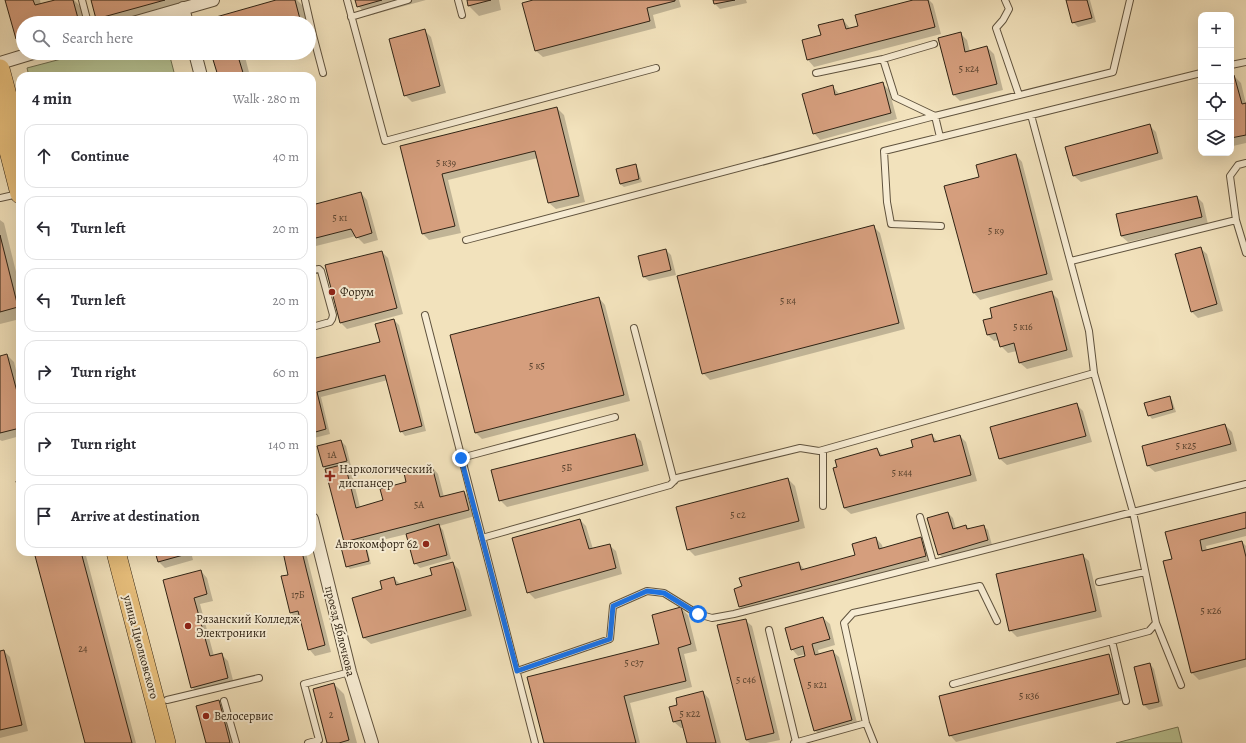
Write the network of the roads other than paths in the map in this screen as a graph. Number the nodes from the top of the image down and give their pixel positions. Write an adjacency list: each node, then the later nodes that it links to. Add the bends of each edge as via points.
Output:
1 (82, 0): 11 (lane)
2 (305, 0): 14 (lane)
3 (347, 0): 15 (lane)
4 (408, 0): 15 (lane)
5 (458, 0): 10 (lane)
6 (1005, 0): 30 (lane, via 1009,9 996,28)
7 (1130, 0): 30 (lane, via 1113,72)
8 (208, 1): 9 (street)
9 (183, 8): 12 (street); 13 (street)
10 (462, 15)
11 (86, 16)
12 (156, 16)
13 (185, 16)
14 (308, 16)
15 (351, 17): 24 (lane, via 385,141)
16 (934, 44): 19 (lane)
17 (316, 51): 27 (lane)
18 (16, 58): 22 (street)
19 (883, 58): 28 (lane); 33 (lane, via 895,97)
20 (197, 60): 26 (street)
21 (1246, 62): 23 (lane)
22 (0, 63)
23 (1234, 64)
24 (656, 68)
25 (0, 69): 34 (main road)
26 (199, 72)
27 (323, 73)
28 (816, 73)
29 (1198, 74): 31 (lane)
30 (1019, 95): 33 (lane)
31 (1031, 115): 35 (lane); 44 (lane)
32 (0, 116): 37 (main road)
33 (935, 116): 35 (lane); 42 (lane)
34 (16, 131)
35 (940, 137): 41 (lane, via 884,151 891,224)
36 (1246, 163): 40 (lane, via 1238,165 1230,176)
37 (16, 178)
38 (16, 195): 39 (lane)
39 (0, 198)
40 (1236, 220): 43 (lane); 44 (lane)
41 (941, 226)
42 (466, 240)
43 (1246, 253)
44 (1071, 261): 49 (lane, via 1089,330)
45 (316, 269): 47 (lane, via 321,271 333,315 330,322)
46 (425, 315): 52 (lane)
47 (316, 326)
48 (634, 328): 53 (lane)
49 (1094, 373): 51 (lane); 56 (lane)
50 (615, 417): 52 (lane)
51 (823, 450): 53 (lane, via 800,448); 55 (lane)
52 (461, 458): 59 (lane)
53 (674, 481): 59 (lane, via 670,485)
54 (1246, 484): 56 (lane)
55 (823, 506)
56 (1132, 512): 62 (lane); 63 (lane)
57 (920, 517): 62 (lane)
58 (316, 535): 70 (street, проезд Яблочкова)
59 (482, 538): 69 (lane)
60 (117, 556): 78 (main road, улица Циолковского)
61 (130, 556): 74 (main road, улица Циолковского)
62 (933, 563): 69 (lane, via 712,618 698,614 664,593 647,591 613,606 610,639)
63 (1145, 572): 64 (lane); 66 (lane)
64 (1099, 582)
65 (997, 621): 77 (lane, via 980,586 853,613 844,623)
66 (1156, 623): 68 (lane, via 1149,631); 73 (lane)
67 (769, 630): 84 (lane)
68 (1112, 641): 72 (lane); 76 (lane)
69 (517, 671): 83 (lane)
70 (350, 672): 81 (lane, via 304,684 319,740); 82 (street, проезд Яблочкова)
71 (259, 678): 74 (lane)
72 (952, 684)
73 (1181, 685)
74 (167, 700): 79 (main road, улица Циолковского)
75 (224, 701): 80 (lane)
76 (1126, 701)
77 (866, 723): 84 (lane); 85 (lane)
78 (166, 743)
79 (178, 743)
80 (236, 743)
81 (308, 743)
82 (372, 743)
83 (535, 743)
84 (795, 743)
85 (874, 743)

